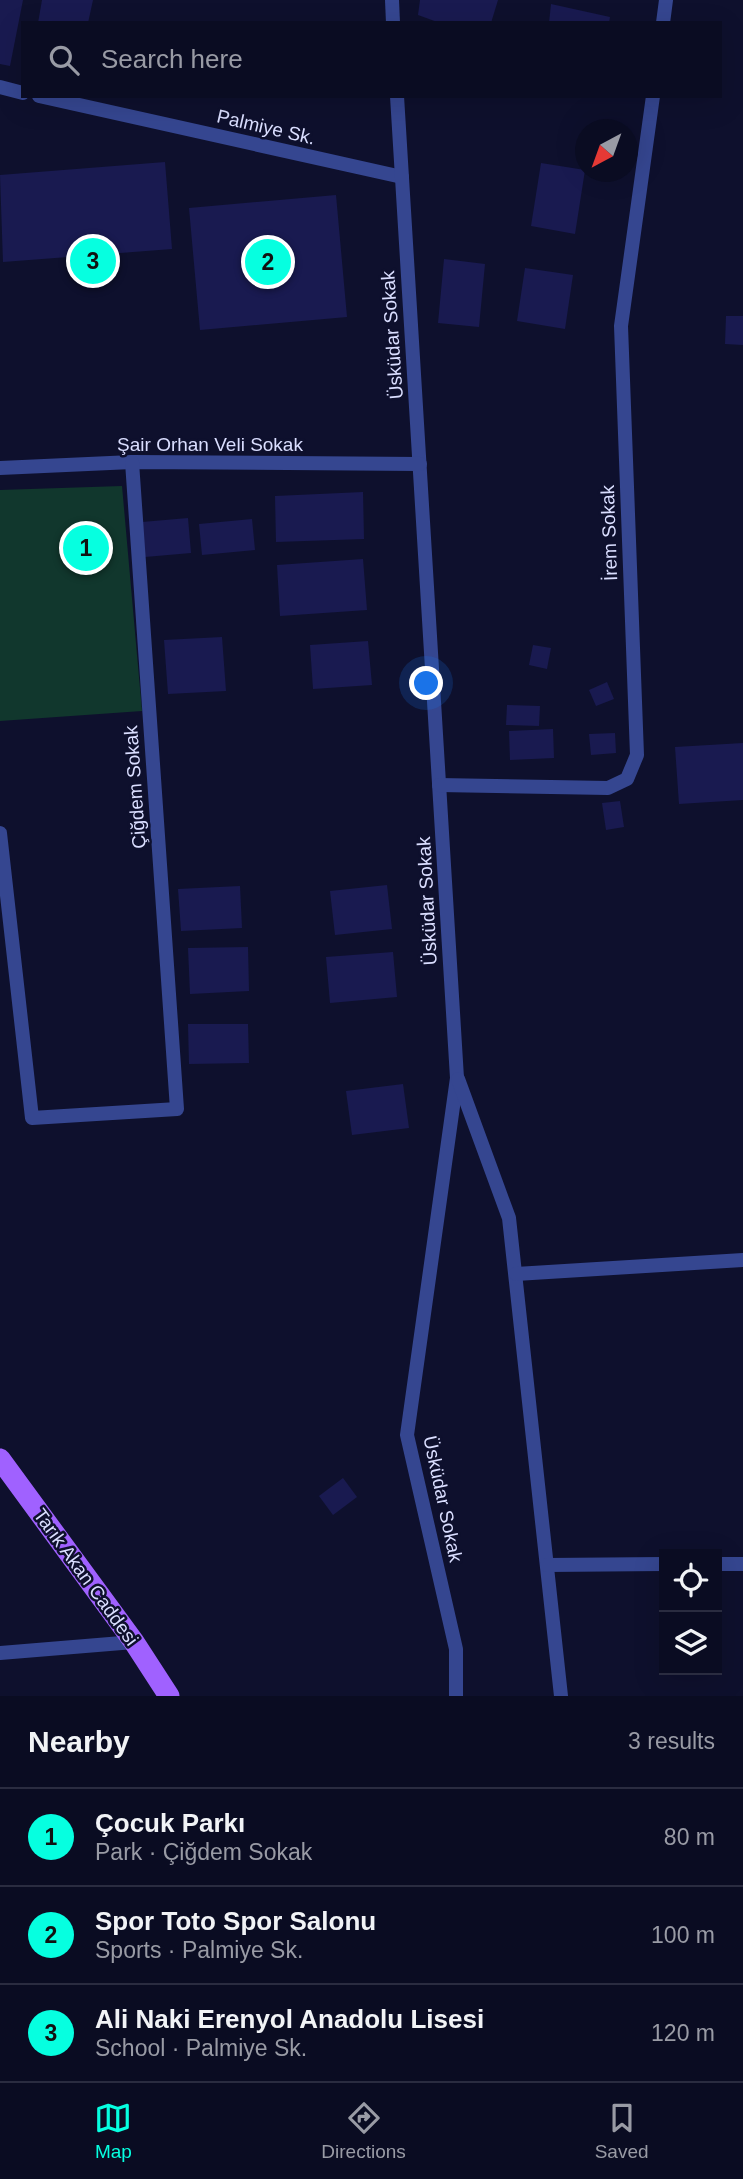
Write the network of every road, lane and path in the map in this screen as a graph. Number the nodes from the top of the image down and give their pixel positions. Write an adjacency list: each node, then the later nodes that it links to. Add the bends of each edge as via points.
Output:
1 (391, 0): 3 (street)
2 (666, 0): 4 (street)
3 (393, 21)
4 (663, 21)
5 (0, 88): 6 (street)
6 (21, 93)
7 (48, 98): 10 (street, Palmiye Sk.)
8 (397, 98): 10 (street, Üsküdar Sokak)
9 (653, 98): 14 (street, İrem Sokak, via 621,326 636,755 627,779 608,788)
10 (402, 177): 12 (street, Üsküdar Sokak)
11 (132, 462): 12 (street, Şair Orhan Veli Sokak); 13 (street, Şair Orhan Veli Sokak); 15 (street, Çiğdem Sokak, via 177,1109 32,1118)
12 (420, 464): 14 (street, Üsküdar Sokak)
13 (0, 468)
14 (439, 785): 16 (street, Üsküdar Sokak)
15 (0, 833)
16 (457, 1078): 18 (street, via 509,1218); 27 (street, Üsküdar Sokak, via 407,1435 456,1649)
17 (743, 1260): 18 (street)
18 (516, 1274): 23 (street)
19 (0, 1459): 24 (main road, Tarık Akan Caddesi)
20 (659, 1564): 23 (street)
21 (722, 1564): 22 (street)
22 (743, 1564)
23 (547, 1565): 28 (street)
24 (134, 1642): 25 (street); 26 (main road, Tarık Akan Caddesi)
25 (0, 1653)
26 (169, 1696)
27 (456, 1696)
28 (561, 1696)

